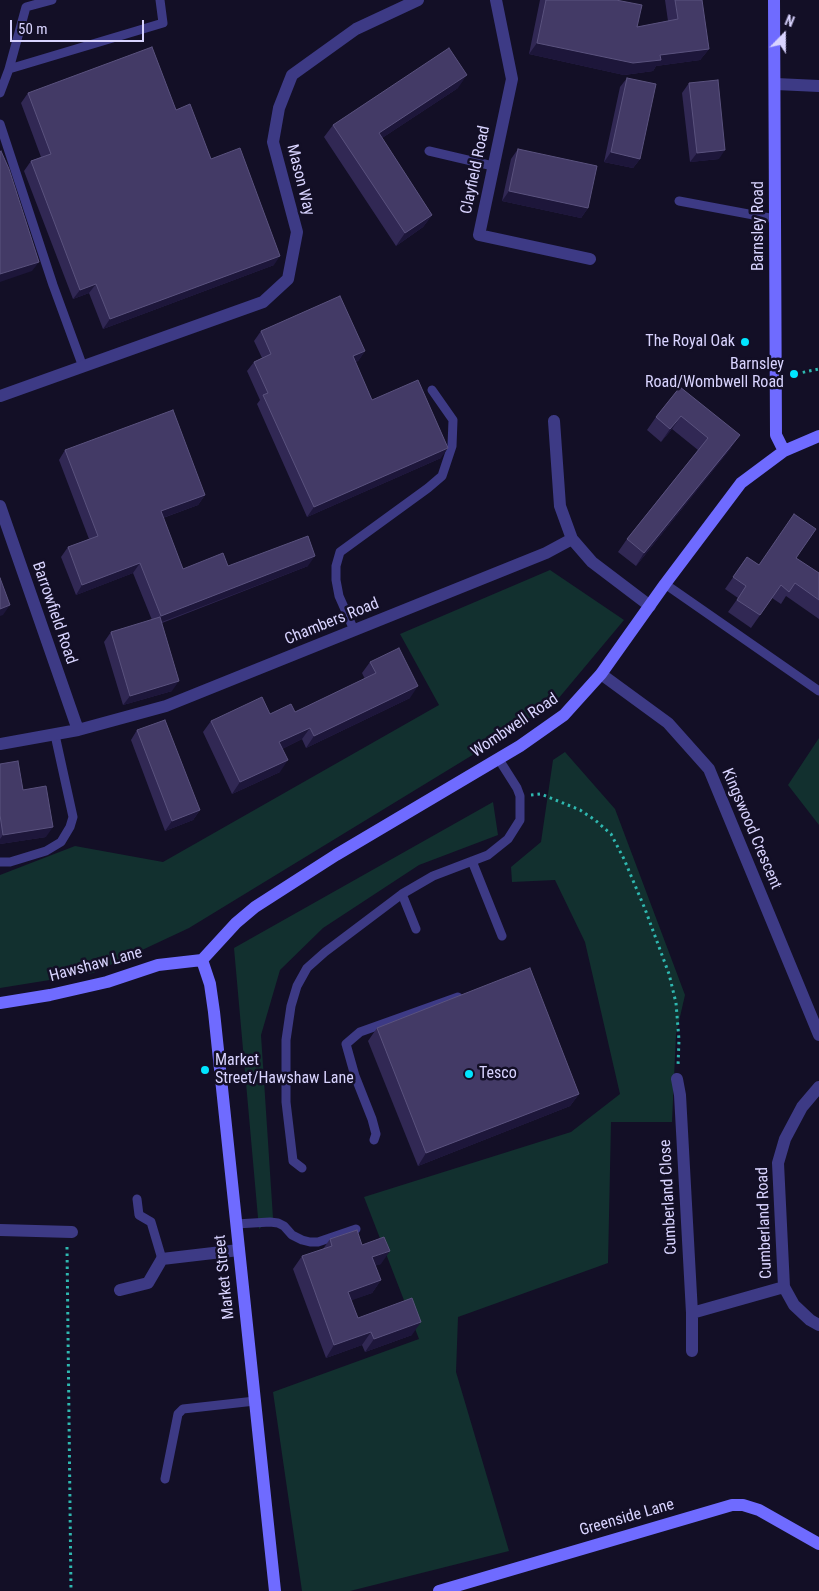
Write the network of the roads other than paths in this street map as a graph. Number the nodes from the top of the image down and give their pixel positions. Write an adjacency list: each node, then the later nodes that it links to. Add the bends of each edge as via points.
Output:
1 (52, 0): 6 (lane, via 26,7)
2 (160, 0): 6 (lane, via 163,23)
3 (418, 0): 16 (street, Mason Way, via 356,29 292,75 279,108 273,142 297,232 288,279 263,302)
4 (496, 0): 12 (street, Clayfield Road, via 512,78)
5 (774, 0): 7 (street, Barnsley Road)
6 (9, 68): 9 (lane)
7 (776, 84): 8 (street); 14 (street, Barnsley Road)
8 (819, 86)
9 (0, 93)
10 (0, 124): 16 (lane)
11 (429, 151): 12 (lane)
12 (493, 166): 15 (street, Clayfield Road, via 478,235)
13 (679, 201): 14 (lane)
14 (775, 219): 21 (street, Barnsley Road, via 776,435)
15 (590, 259)
16 (83, 367): 18 (street, Mason Way)
17 (432, 390): 26 (lane, via 453,420 452,446 442,476 340,552 336,566 337,588)
18 (0, 396)
19 (554, 421): 23 (street, via 560,506)
20 (819, 436): 21 (street, Wombwell Road)
21 (784, 451): 24 (street, Wombwell Road, via 741,483)
22 (0, 506): 29 (street, Barrowfield Road)
23 (572, 539): 25 (street, via 592,562); 26 (street, Chambers Road, via 546,553)
24 (665, 584): 25 (street, Wombwell Road); 28 (lane)
25 (650, 606): 27 (street, Wombwell Road)
26 (354, 630): 29 (street, Chambers Road, via 166,706)
27 (601, 674): 32 (street, Wombwell Road, via 564,715); 41 (street, Kingswood Crescent, via 668,723 709,769)
28 (819, 691)
29 (78, 730): 30 (street, Chambers Road)
30 (55, 735): 31 (street, Chambers Road); 34 (lane, via 73,817 70,828 61,842 46,851)
31 (0, 744)
32 (498, 758): 33 (lane, via 520,796 520,820 508,839 488,855); 38 (street, Wombwell Road, via 255,907)
33 (472, 861): 35 (lane, via 433,876); 37 (lane)
34 (0, 862)
35 (402, 894): 36 (lane); 45 (lane, via 325,952 307,968 297,986 286,1040 285,1079 294,1161)
36 (416, 928)
37 (502, 936)
38 (202, 960): 40 (street, Hawshaw Lane, via 158,965 107,982); 47 (street, Market Street, via 214,1012)
39 (471, 992): 44 (lane, via 360,1032 346,1044 372,1119 376,1134)
40 (0, 1002)
41 (819, 1035)
42 (677, 1079): 55 (street, Cumberland Close)
43 (819, 1087): 53 (street, Cumberland Road, via 802,1107 785,1139 778,1163)
44 (374, 1140)
45 (302, 1168)
46 (137, 1199): 52 (lane, via 139,1215 152,1222)
47 (236, 1224): 48 (lane, via 278,1223 292,1235 310,1242); 51 (street, Market Street)
48 (356, 1229)
49 (0, 1230): 50 (street)
50 (69, 1232)
51 (239, 1250): 52 (street); 58 (street, Market Street)
52 (162, 1258): 54 (street, via 148,1283)
53 (784, 1287): 55 (street); 56 (street, Cumberland Road, via 794,1305)
54 (120, 1290)
55 (692, 1313): 57 (street, Cumberland Close)
56 (819, 1325)
57 (692, 1351)
58 (255, 1402): 59 (lane, via 183,1409 178,1414); 61 (street, Market Street)
59 (165, 1479)
60 (819, 1544): 62 (street, Greenside Lane, via 759,1510 732,1505)
61 (276, 1591)
62 (439, 1591)

